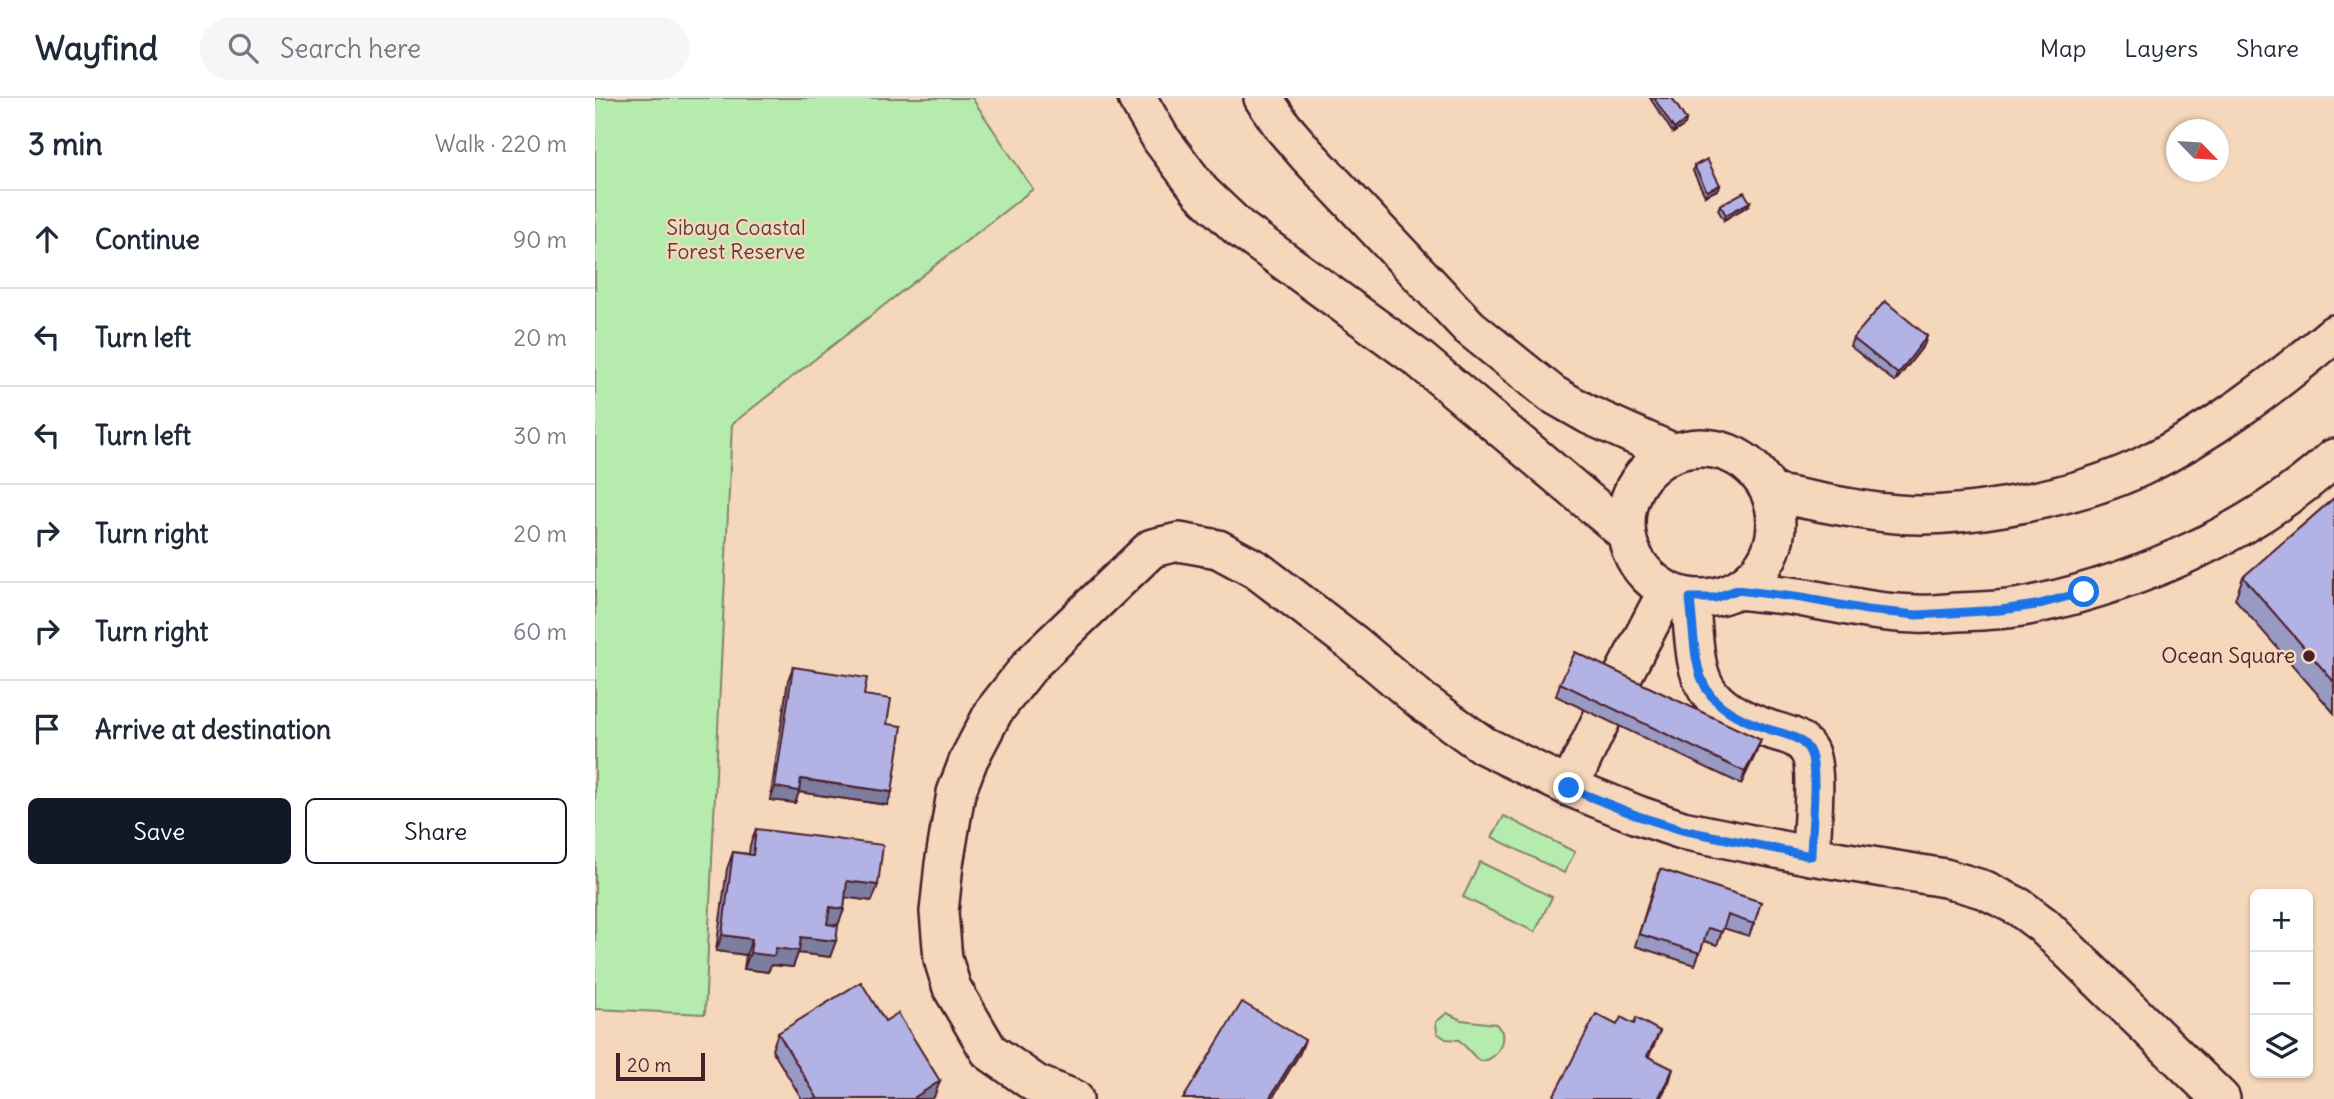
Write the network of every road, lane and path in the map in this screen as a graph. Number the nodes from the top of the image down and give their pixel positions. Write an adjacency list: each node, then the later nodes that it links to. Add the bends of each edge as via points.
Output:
1 (1137, 98): 7 (street, via 1201,192 1238,228 1419,359)
2 (1263, 98): 4 (street, via 1307,155 1469,327 1552,394)
3 (2334, 334): 6 (street, via 2201,434 2140,467 2084,489 1969,513 1933,515 1896,514)
4 (1674, 453): 6 (street, via 1719,449 1741,458); 7 (street, via 1652,466 1636,485 1627,508)
5 (2334, 458): 8 (street, via 2261,515 2200,546 2136,574 2036,605 1917,615)
6 (1771, 493): 8 (street, via 1776,537 1755,577)
7 (1626, 533): 9 (street, via 1633,556 1647,576)
8 (1737, 590): 9 (street, via 1714,598)
9 (1678, 595): 10 (street, via 1610,702); 11 (street, via 1697,669 1709,694 1741,719 1801,741 1812,758)
10 (1569, 788): 11 (street, via 1682,830); 12 (street, via 1483,745 1257,570 1204,545 1179,542 1152,548 1032,663 994,711 956,793 944,864 939,912 943,959 963,1008 989,1051 1037,1084)
11 (1811, 856): 13 (street, via 1945,878 2019,907)
12 (1074, 1099)
13 (2221, 1099)

